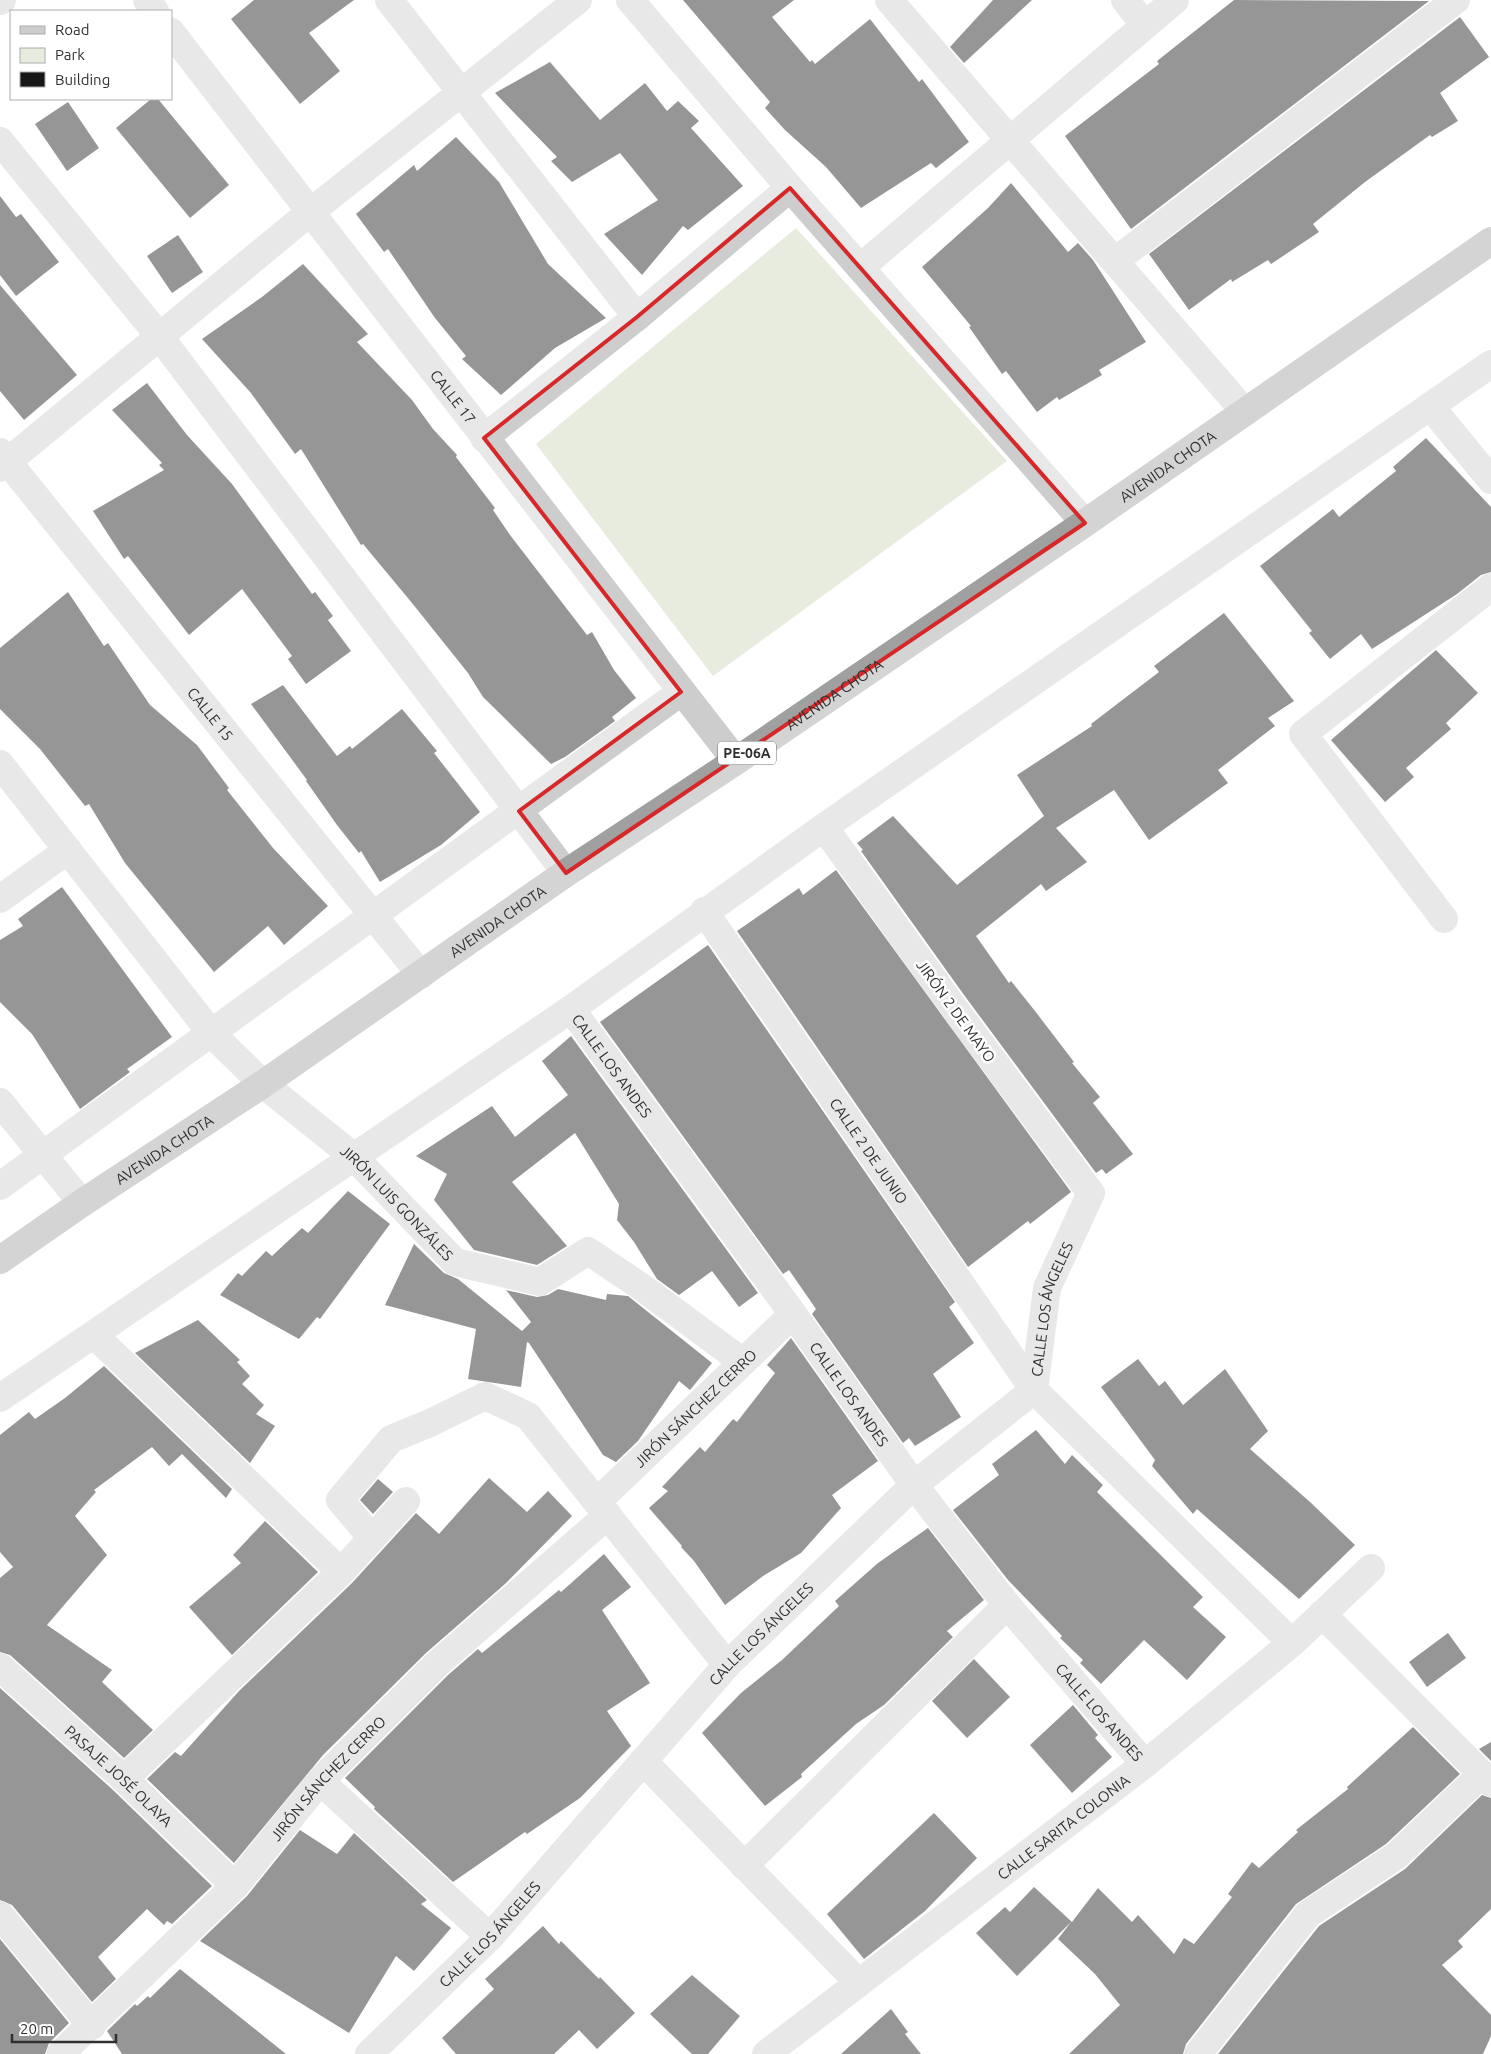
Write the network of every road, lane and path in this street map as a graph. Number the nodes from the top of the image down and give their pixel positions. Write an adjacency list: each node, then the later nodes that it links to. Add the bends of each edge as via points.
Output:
1 (146, 0): 9 (street)
2 (389, 0): 12 (street)
3 (578, 0): 12 (street)
4 (630, 0): 15 (street)
5 (889, 0): 14 (street)
6 (1125, 0): 10 (street)
7 (1175, 0): 10 (street)
8 (1456, 0): 18 (street)
9 (154, 10)
10 (1144, 24): 14 (street)
11 (172, 33): 16 (street, CALLE 17)
12 (461, 94): 16 (street); 20 (street)
13 (0, 141): 21 (street)
14 (1011, 142): 18 (street); 19 (street)
15 (790, 188): 19 (street); 20 (street)
16 (310, 213): 21 (street); 25 (street, CALLE 17)
17 (1491, 241): 24 (highway, AVENIDA CHOTA / PE-06A)
18 (1115, 261): 24 (street)
19 (861, 267): 28 (street)
20 (637, 317): 25 (street)
21 (160, 337): 26 (street); 33 (street)
22 (1491, 364): 23 (street)
23 (1430, 406): 27 (street); 34 (street)
24 (1246, 412): 28 (highway, AVENIDA CHOTA / PE-06A)
25 (484, 438): 30 (street, CALLE 17)
26 (3, 461): 39 (street, CALLE 15)
27 (1491, 480)
28 (1085, 523): 31 (highway, AVENIDA CHOTA / PE-06A)
29 (1491, 587): 40 (street, via 1304,734)
30 (681, 692): 31 (street, CALLE 17); 33 (street)
31 (736, 762): 36 (highway, AVENIDA CHOTA / PE-06A)
32 (0, 764): 35 (street, JIRÓN LUIS GONZÁLES)
33 (519, 811): 36 (street); 39 (street)
34 (824, 827): 38 (street); 49 (street, JIRÓN 2 DE MAYO, via 950,1004)
35 (68, 850): 37 (street); 43 (street, JIRÓN LUIS GONZÁLES)
36 (566, 873): 41 (highway, AVENIDA CHOTA / PE-06A)
37 (0, 899)
38 (704, 911): 42 (street); 55 (street, CALLE 2 DE JUNIO)
39 (374, 916): 41 (street, CALLE 15); 43 (street)
40 (1444, 918)
41 (421, 975): 44 (highway, AVENIDA CHOTA / PE-06A)
42 (572, 1009): 47 (street); 52 (street, CALLE LOS ANDES)
43 (212, 1034): 44 (street, JIRÓN LUIS GONZÁLES); 46 (street)
44 (263, 1084): 47 (street, JIRÓN LUIS GONZÁLES); 50 (highway, AVENIDA CHOTA / PE-06A)
45 (0, 1102): 46 (street)
46 (44, 1156): 48 (street); 50 (street)
47 (353, 1156): 53 (street); 54 (street, JIRÓN LUIS GONZÁLES, via 455,1262 540,1282 588,1251)
48 (0, 1186)
49 (1091, 1193): 55 (street, CALLE LOS ÁNGELES, via 1047,1288)
50 (82, 1202): 51 (highway, AVENIDA CHOTA / PE-06A)
51 (0, 1260)
52 (794, 1314): 54 (street, JIRÓN SÁNCHEZ CERRO); 57 (street, CALLE LOS ANDES)
53 (94, 1335): 56 (street); 62 (street)
54 (743, 1362): 59 (street, JIRÓN SÁNCHEZ CERRO)
55 (1034, 1390): 57 (street, CALLE LOS ÁNGELES); 65 (street, CALLE 2 DE JUNIO)
56 (0, 1398)
57 (914, 1485): 63 (street, CALLE LOS ANDES); 66 (street, CALLE LOS ÁNGELES)
58 (406, 1502): 60 (street)
59 (603, 1508): 60 (street, via 528,1416 485,1396 391,1439 340,1500); 66 (street); 72 (street, JIRÓN SÁNCHEZ CERRO, via 437,1664)
60 (372, 1538): 62 (street)
61 (1371, 1568): 64 (street, CALLE SARITA COLONIA)
62 (341, 1572): 71 (street)
63 (1006, 1605): 69 (street, CALLE LOS ANDES); 73 (street)
64 (1322, 1614): 65 (street, CALLE SARITA COLONIA); 70 (street)
65 (1292, 1643): 69 (street, CALLE SARITA COLONIA)
66 (727, 1665): 68 (street, CALLE LOS ÁNGELES)
67 (0, 1668): 71 (street, PASAJE JOSÉ OLAYA)
68 (643, 1761): 73 (street); 76 (street, CALLE LOS ÁNGELES)
69 (1145, 1764): 77 (street, CALLE SARITA COLONIA)
70 (1486, 1778): 82 (street, via 1396,1856 1308,1914)
71 (124, 1779): 74 (street, PASAJE JOSÉ OLAYA)
72 (320, 1781): 74 (street, JIRÓN SÁNCHEZ CERRO); 76 (street)
73 (744, 1866): 77 (street)
74 (235, 1886): 78 (street, JIRÓN SÁNCHEZ CERRO)
75 (0, 1916): 78 (street)
76 (490, 1937): 81 (street, CALLE LOS ÁNGELES)
77 (858, 1982): 79 (street, CALLE SARITA COLONIA)
78 (92, 2026): 80 (street, JIRÓN SÁNCHEZ CERRO)
79 (781, 2049)
80 (60, 2054)
81 (369, 2054)
82 (1198, 2054)

